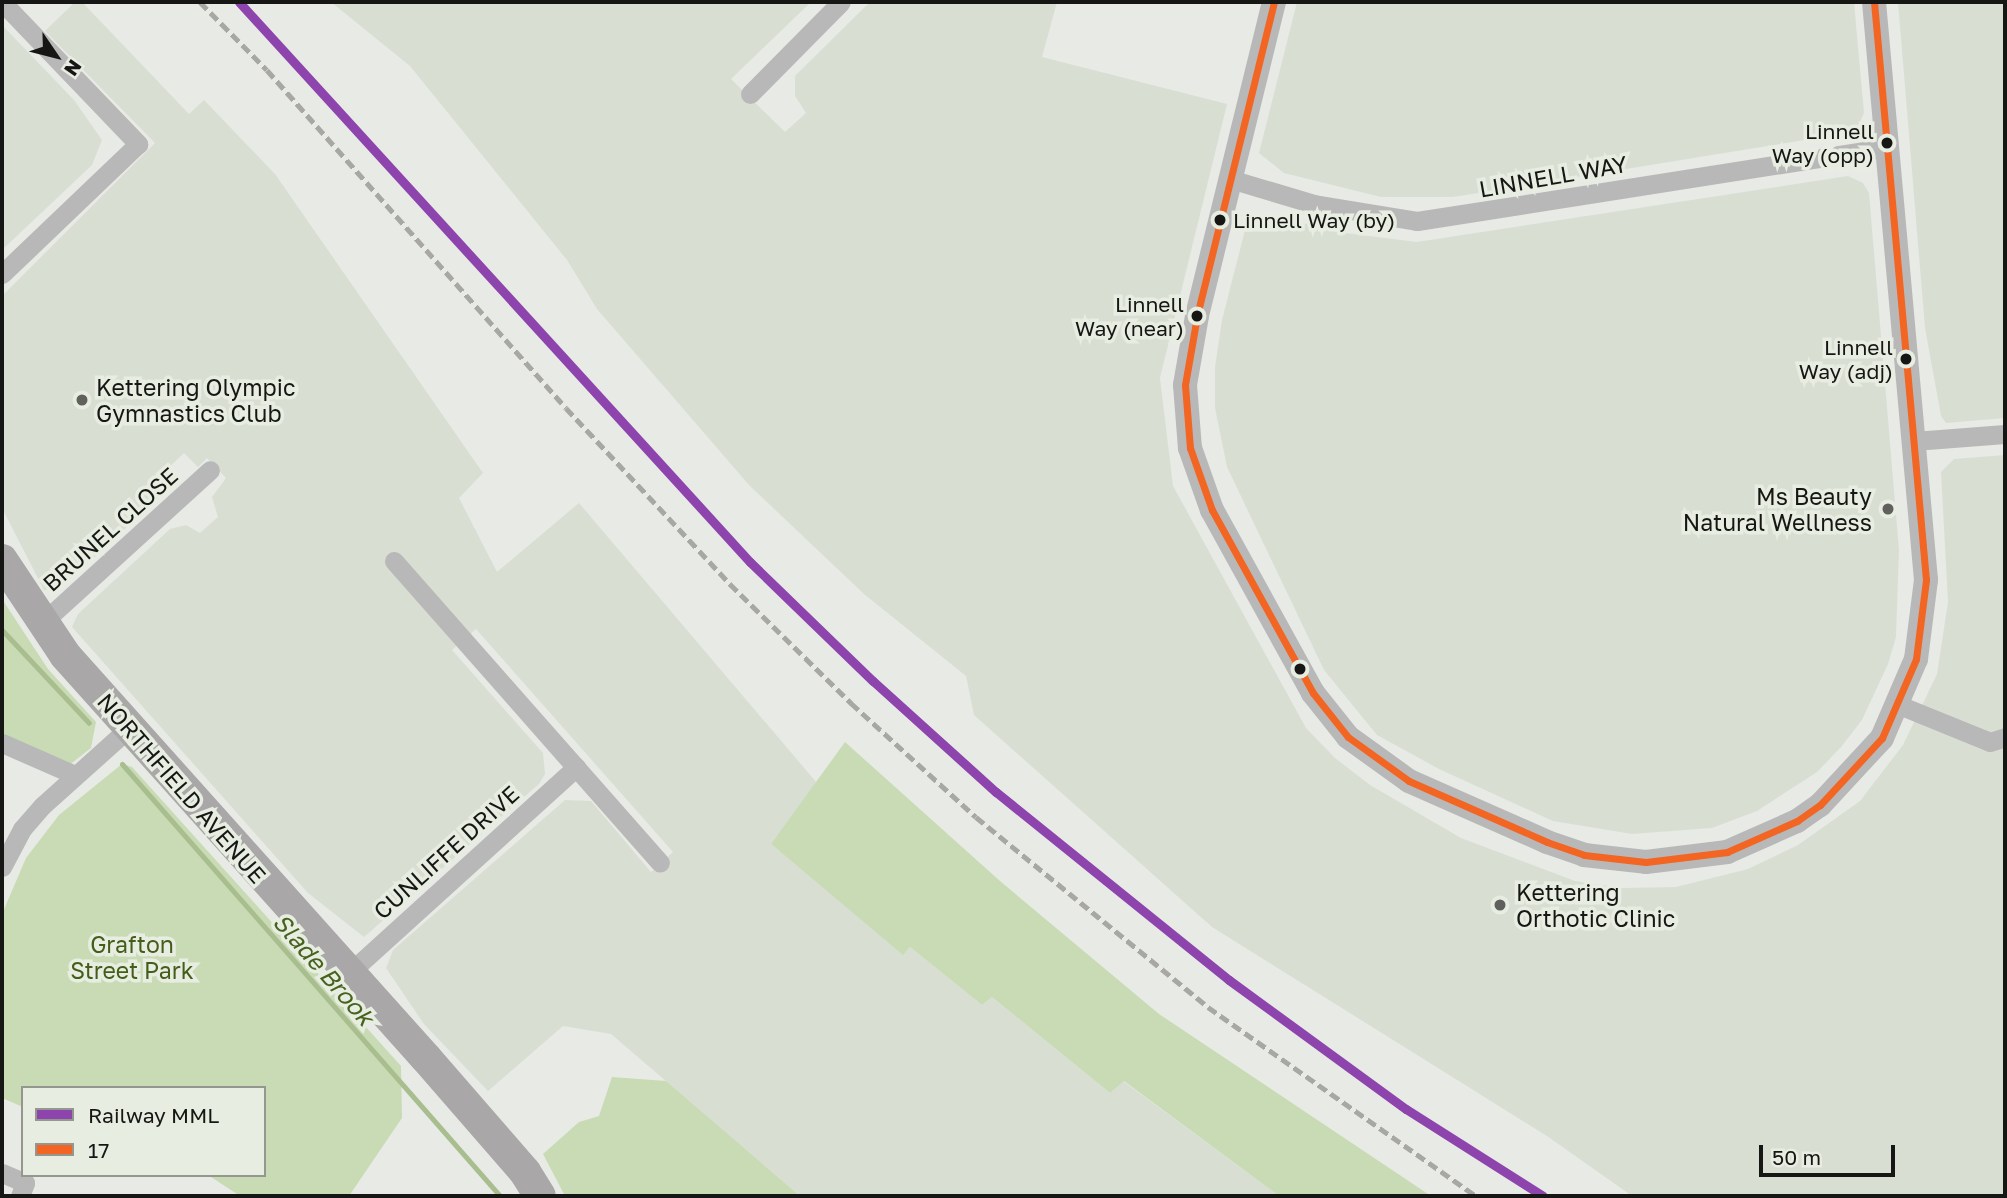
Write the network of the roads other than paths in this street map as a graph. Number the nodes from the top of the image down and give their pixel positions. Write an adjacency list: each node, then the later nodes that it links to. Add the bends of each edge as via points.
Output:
1 (2, 2): 8 (street, via 138,144)
2 (841, 2): 5 (street)
3 (1273, 2): 7 (street)
4 (1874, 2): 6 (street)
5 (750, 94)
6 (1887, 147): 7 (street, LINNELL WAY, via 1417,221 1314,204); 10 (street)
7 (1230, 179): 15 (street, via 1189,353 1185,386 1190,447 1212,510 1325,711 1348,737 1409,781 1572,851 1646,862 1727,852 1797,821 1867,759)
8 (2, 274)
9 (2005, 434): 10 (street)
10 (1914, 441): 15 (street, via 1925,606 1916,659)
11 (211, 470): 14 (street, BRUNEL CLOSE)
12 (2, 560): 14 (main road, NORTHFIELD AVENUE)
13 (394, 561): 19 (street)
14 (42, 623): 16 (main road, NORTHFIELD AVENUE)
15 (1899, 705): 17 (street, via 1990,743)
16 (130, 727): 20 (street); 23 (main road, NORTHFIELD AVENUE)
17 (2005, 737)
18 (2, 743): 20 (street)
19 (576, 767): 21 (street); 23 (street, CUNLIFFE DRIVE)
20 (75, 775): 22 (street, via 22,829)
21 (660, 863)
22 (2, 867)
23 (348, 974): 26 (main road, NORTHFIELD AVENUE, via 516,1162)
24 (2, 1173): 25 (street)
25 (22, 1189)
26 (540, 1196)

